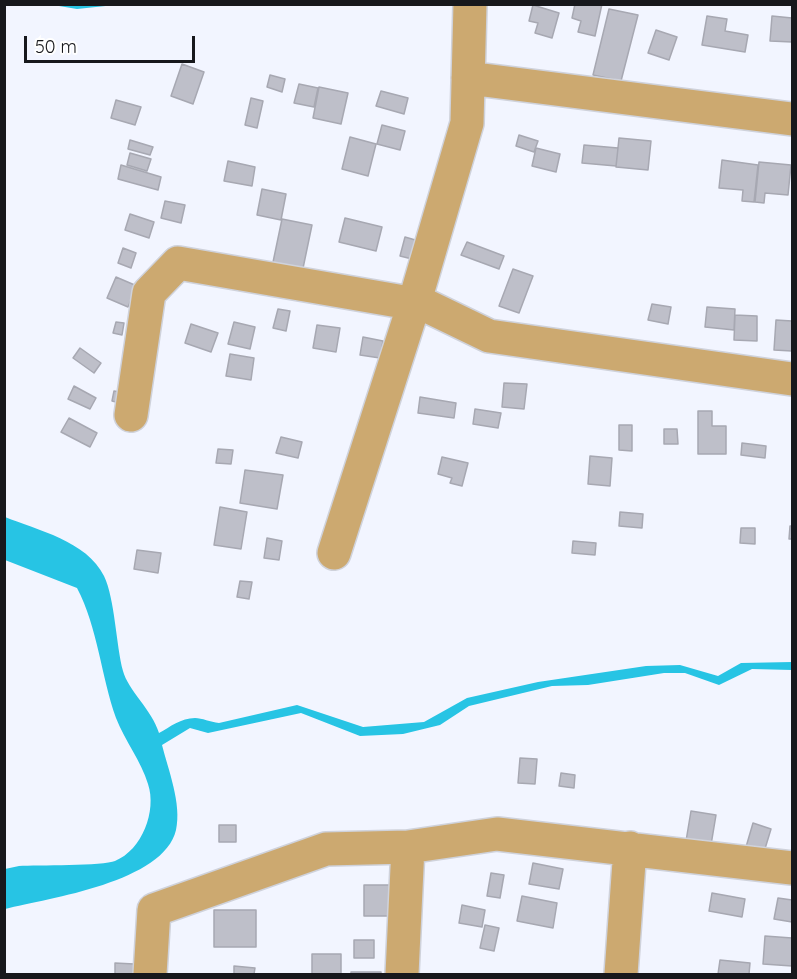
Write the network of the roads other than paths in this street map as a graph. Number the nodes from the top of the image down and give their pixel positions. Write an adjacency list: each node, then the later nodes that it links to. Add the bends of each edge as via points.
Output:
1 (470, 4): 2 (street)
2 (468, 78): 3 (street); 4 (street, via 467,123)
3 (792, 119)
4 (414, 304): 5 (street, via 427,306 489,336); 6 (street, via 178,263 149,293); 7 (street)
5 (792, 379)
6 (131, 415)
7 (334, 553)
8 (408, 847): 9 (street, via 497,834); 11 (street, via 326,849 154,910); 12 (street)
9 (630, 848): 10 (street); 13 (street)
10 (792, 868)
11 (150, 975)
12 (402, 975)
13 (621, 975)

